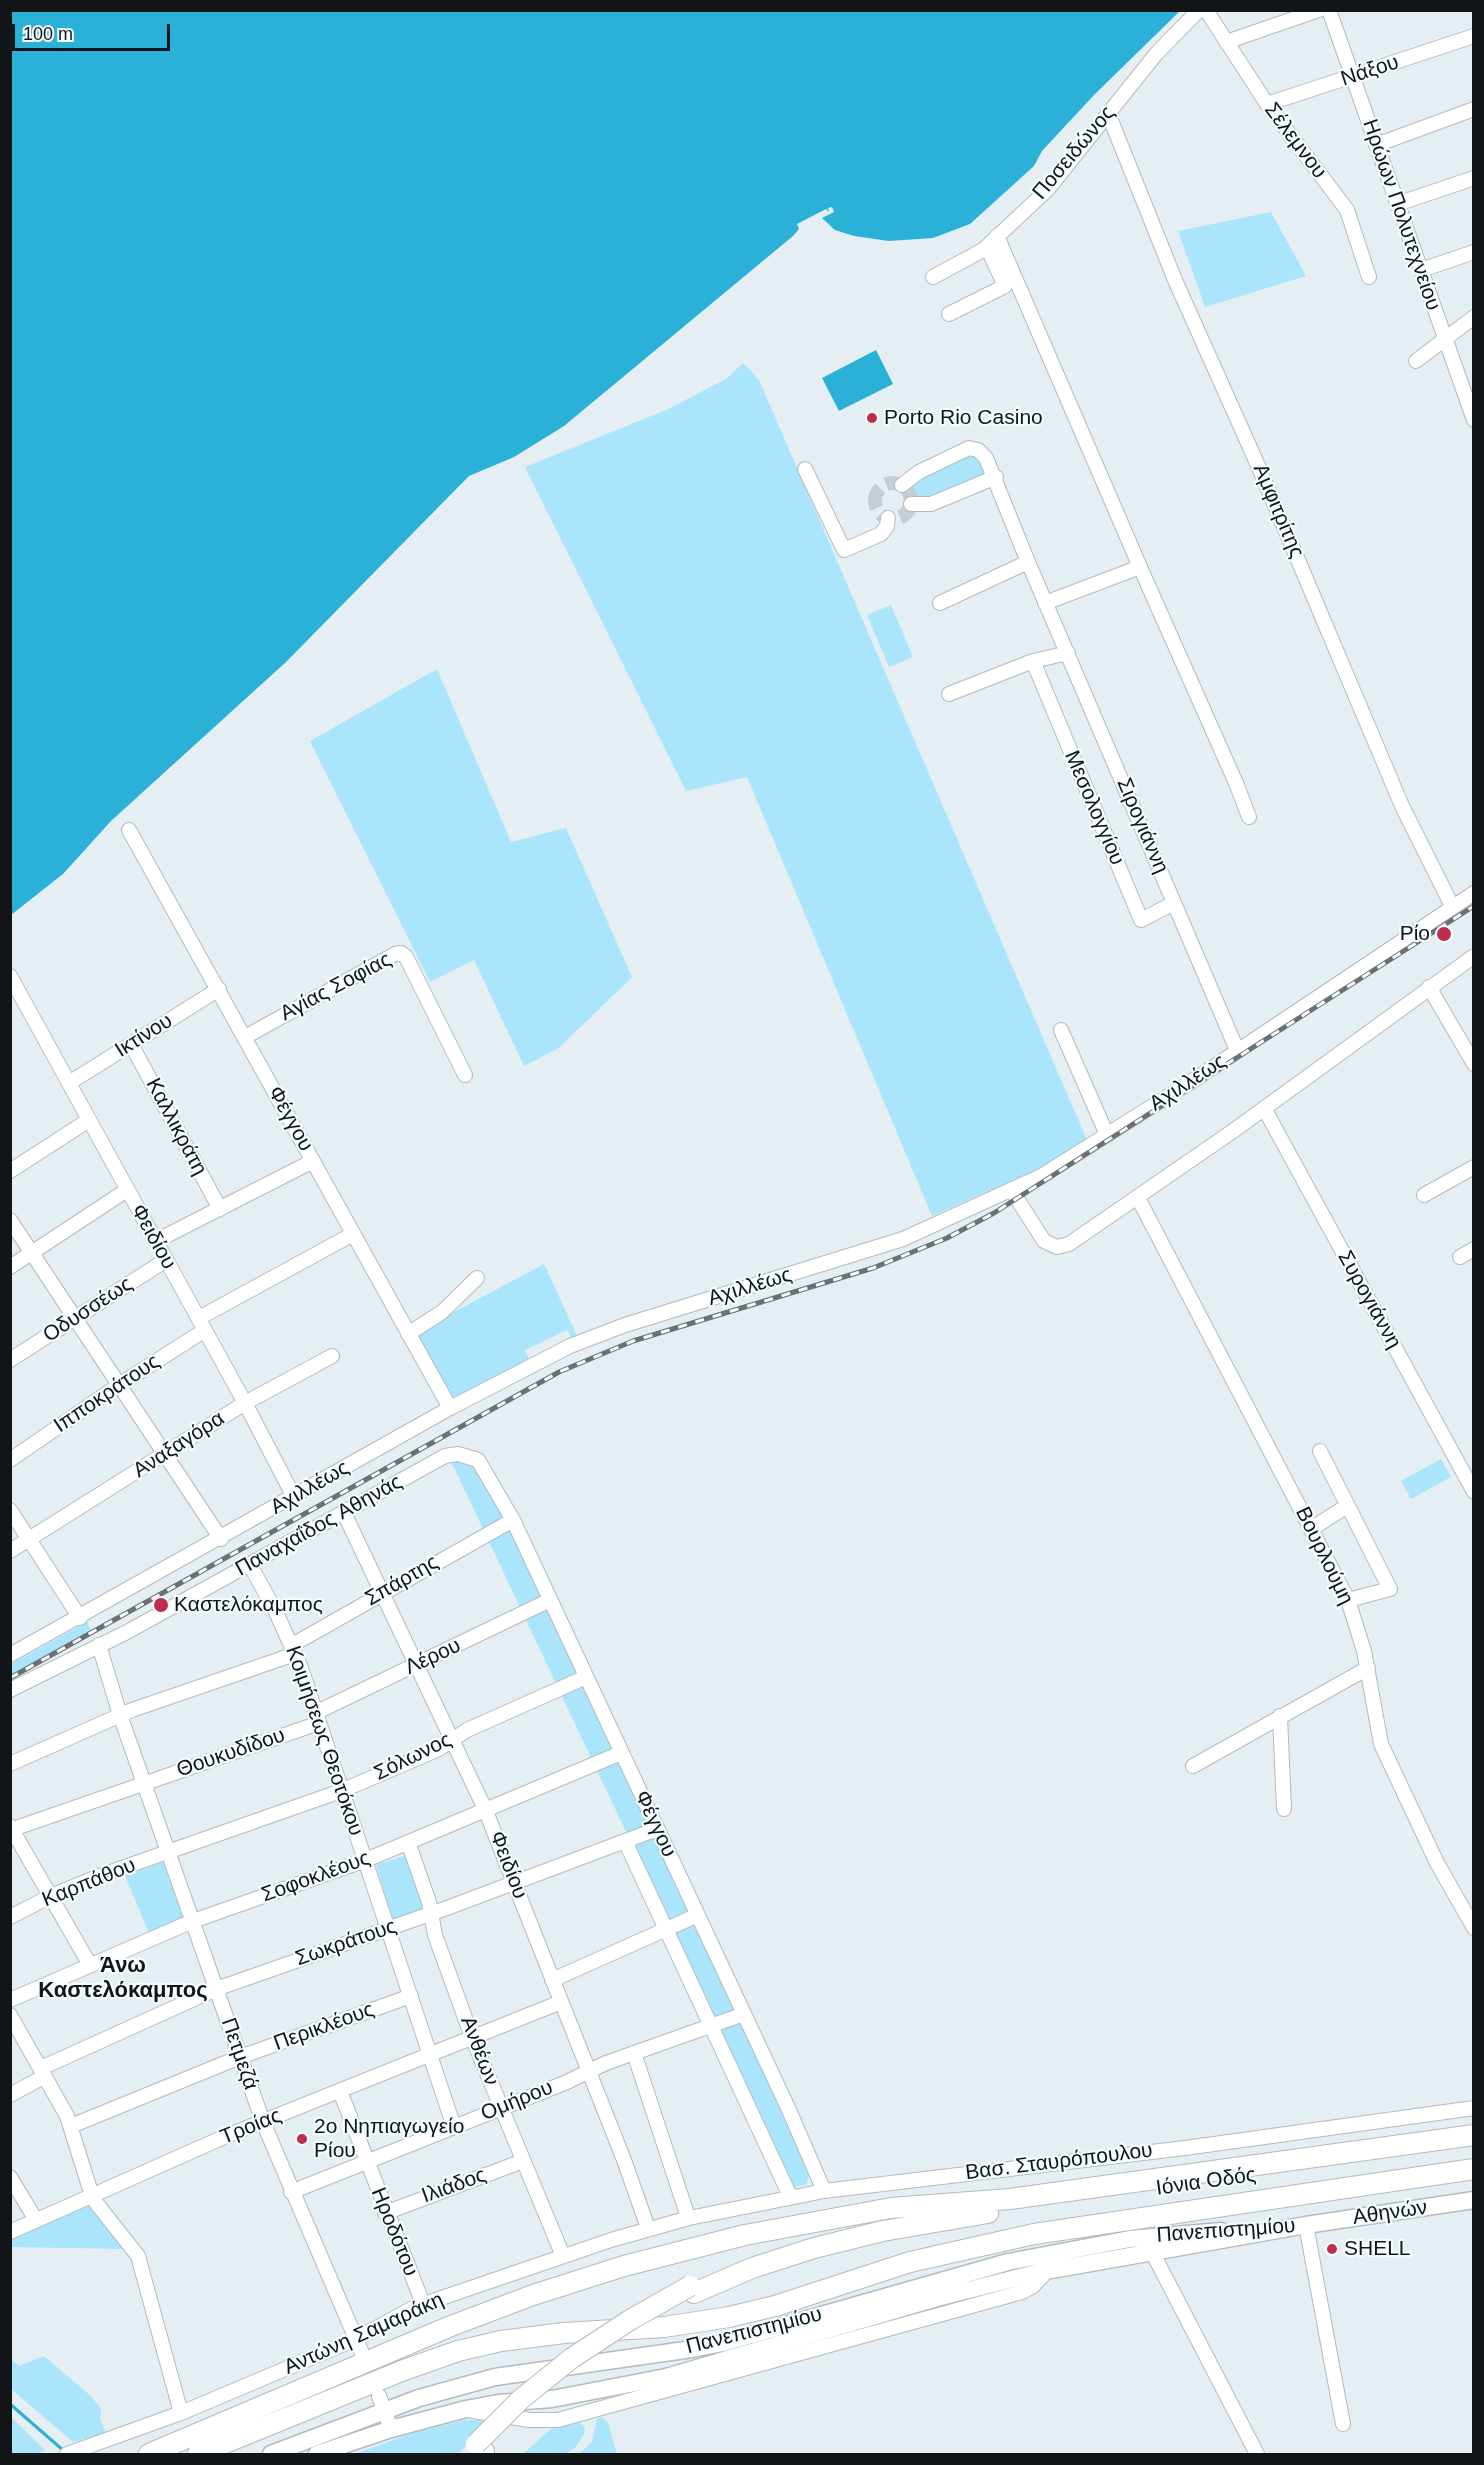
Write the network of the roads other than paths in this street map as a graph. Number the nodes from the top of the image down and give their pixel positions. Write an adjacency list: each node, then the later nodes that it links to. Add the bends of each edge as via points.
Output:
1 (1198, 10): 10 (street, Ποσειδώνος)
2 (1206, 10): 6 (street, Σέλεμνου)
3 (1319, 10): 6 (street)
4 (1329, 10): 7 (street, Ηρώων Πολυτεχνείου)
5 (1473, 36): 7 (street, Νάξου)
6 (1226, 42): 8 (street, Σέλεμνου)
7 (1353, 77): 8 (street, Νάξου); 11 (street, Ηρώων Πολυτεχνείου)
8 (1267, 104): 19 (street, Σέλεμνου, via 1347,210)
9 (1473, 109): 11 (street)
10 (1108, 113): 14 (street, Ποσειδώνος, via 1048,189); 41 (street, Αμφιτρίτης, via 1175,280 1402,806)
11 (1376, 145): 13 (street, Ηρώων Πολυτεχνείου)
12 (1473, 178): 13 (street)
13 (1397, 204): 17 (street, Ηρώων Πολυτεχνείου)
14 (997, 236): 15 (street, Ποσειδώνος); 31 (street)
15 (987, 247): 18 (street, Ποσειδώνος); 20 (street, via 1005,286)
16 (1473, 252): 17 (street)
17 (1421, 270): 22 (street, Ηρώων Πολυτεχνείου)
18 (933, 277)
19 (1369, 277)
20 (949, 314)
21 (1473, 317): 22 (street)
22 (1445, 339): 23 (street); 24 (street, Ηρώων Πολυτεχνείου)
23 (1416, 361)
24 (1473, 420)
25 (805, 469): 29 (street, via 844,549 881,534)
26 (996, 477): 27 (street, Σιρογιάννη, via 986,458 973,448 919,472); 28 (street, via 932,504); 30 (street, Σιρογιάννη)
27 (902, 485)
28 (910, 504)
29 (888, 518)
30 (1028, 562): 32 (street); 33 (street, Σιρογιάννη)
31 (1140, 567): 33 (street); 37 (street)
32 (940, 603)
33 (1045, 603): 34 (street, Σιρογιάννη)
34 (1068, 653): 35 (street); 40 (street, Σιρογιάννη)
35 (1033, 661): 36 (street); 40 (street, Μεσολογγίου, via 1141,920)
36 (950, 694)
37 (1249, 817)
38 (129, 830): 45 (street, Φέγγου)
39 (1473, 893): 41 (street, Αχιλλέως)
40 (1174, 903): 49 (street, Σιρογιάννη)
41 (1452, 906): 49 (street, Αχιλλέως)
42 (1473, 956): 44 (street)
43 (10, 976): 52 (street, Φειδίου)
44 (1429, 987): 50 (street); 53 (street)
45 (219, 988): 47 (street, Φέγγου); 48 (street, Ικτίνου)
46 (1061, 1030): 55 (street)
47 (245, 1037): 51 (street, Αγίας Σοφίας, via 401,953); 56 (street, Φέγγου)
48 (131, 1044): 52 (street, Ικτίνου); 63 (street, Καλλικράτη)
49 (1237, 1050): 55 (street, Αχιλλέως)
50 (1473, 1064)
51 (465, 1075)
52 (69, 1083): 54 (street, Φειδίου)
53 (1264, 1108): 62 (street); 85 (street, Συρογιάννη)
54 (89, 1120): 58 (street); 59 (street, Φειδίου)
55 (1107, 1135): 60 (street, Αχιλλέως)
56 (313, 1161): 63 (street); 65 (street, Φέγγου)
57 (1473, 1167): 61 (street)
58 (10, 1171)
59 (127, 1190): 66 (street, Φειδίου); 68 (street)
60 (1012, 1191): 62 (street, via 1044,1241 1060,1247 1074,1242); 80 (street, Αχιλλέως, via 903,1239 592,1337)
61 (1424, 1195)
62 (1138, 1198): 91 (street, Βουρλούμη)
63 (220, 1209): 66 (street)
64 (10, 1220): 68 (street)
65 (353, 1234): 74 (street, Ιπποκράτους); 75 (street, Φέγγου)
66 (156, 1241): 70 (street, Φειδίου)
67 (1473, 1249): 69 (street)
68 (32, 1252): 71 (street); 73 (street)
69 (1460, 1257)
70 (166, 1260): 73 (street, Οδυσσέως); 74 (street, Φειδίου)
71 (10, 1267)
72 (477, 1278): 75 (street, via 442,1312)
73 (75, 1318): 77 (street, Οδυσσέως); 78 (street)
74 (202, 1324): 78 (street, Ιπποκράτους); 79 (street, Φειδίου)
75 (408, 1334): 80 (street, Φέγγου)
76 (333, 1356): 79 (street, Αναξαγόρα)
77 (10, 1360)
78 (119, 1384): 82 (street); 83 (street, Ιπποκράτους)
79 (245, 1402): 82 (street, Αναξαγόρα); 86 (street, Φειδίου)
80 (450, 1408): 86 (street, Αχιλλέως)
81 (1320, 1451): 87 (street)
82 (165, 1454): 92 (street); 93 (street, Αναξαγόρα)
83 (10, 1460)
84 (478, 1460): 89 (street, Παναχαΐδος Αθηνάς, via 462,1454 448,1455); 90 (street, Φέγγου)
85 (1473, 1492)
86 (294, 1497): 92 (street, Αχιλλέως)
87 (1347, 1506): 91 (street); 98 (street, via 1390,1589)
88 (10, 1510): 93 (street)
89 (344, 1513): 95 (street, Παναχαΐδος Αθηνάς); 96 (street, Φειδίου)
90 (513, 1520): 96 (street, Σπάρτης); 97 (street, Φέγγου)
91 (1311, 1529): 98 (street, Βουρλούμη)
92 (221, 1539): 99 (street, Αχιλλέως)
93 (30, 1540): 94 (street, Αναξαγόρα); 99 (street)
94 (10, 1551)
95 (250, 1565): 100 (street, Παναχαΐδος Αθηνάς); 101 (street, Κοιμήσεως Θεοτόκου)
96 (382, 1593): 101 (street, Σπάρτης); 103 (street, Φειδίου)
97 (550, 1600): 103 (street, Λέρου); 105 (street, Φέγγου)
98 (1348, 1600): 104 (street, Βουρλούμη)
99 (80, 1617): 102 (street, Αχιλλέως)
100 (99, 1646): 106 (street, Παναχαΐδος Αθηνάς); 107 (street, Πετμεζά)
101 (293, 1650): 107 (street, Σπάρτης); 109 (street, Κοιμήσεως Θεοτόκου)
102 (10, 1655)
103 (418, 1664): 109 (street, Λέρου); 110 (street, Φειδίου)
104 (1368, 1668): 108 (street); 131 (street, Βουρλούμη, via 1381,1744 1437,1863)
105 (586, 1677): 110 (street, Σόλωνος); 111 (street, Φέγγου)
106 (10, 1690)
107 (120, 1715): 112 (street, Σπάρτης); 114 (street, Πετμεζά)
108 (1280, 1716): 113 (street); 117 (street)
109 (317, 1718): 114 (street, Θουκυδίδου); 115 (street, Κοιμήσεως Θεοτόκου)
110 (453, 1739): 115 (street, Σόλωνος, via 440,1749); 116 (street, Φειδίου)
111 (621, 1753): 116 (street, Σοφοκλέους); 119 (street, Φέγγου)
112 (10, 1764)
113 (1193, 1766)
114 (144, 1784): 118 (street); 122 (street, Πετμεζά)
115 (341, 1791): 122 (street, Σόλωνος); 123 (street, Κοιμήσεως Θεοτόκου)
116 (485, 1809): 121 (street, Σοφοκλέους); 124 (street, Φειδίου)
117 (1284, 1809)
118 (12, 1828): 125 (street)
119 (657, 1829): 120 (street, Σωκράτους); 127 (street, Φέγγου)
120 (625, 1841): 124 (street, Σωκράτους); 132 (street)
121 (408, 1842): 123 (street, Σοφοκλέους); 126 (street, Ανθέων)
122 (169, 1852): 125 (street, Καρπάθου); 129 (street, Πετμεζά)
123 (366, 1860): 129 (street, Σοφοκλέους); 130 (street, Κοιμήσεως Θεοτόκου)
124 (515, 1883): 126 (street, Σωκράτους); 134 (street, Φειδίου)
125 (51, 1896): 128 (street, Καρπάθου); 133 (street)
126 (431, 1914): 130 (street, Σωκράτους); 142 (street, Ανθέων)
127 (698, 1915): 132 (street); 139 (street, Φέγγου)
128 (10, 1917)
129 (196, 1920): 133 (street, Σοφοκλέους); 135 (street, Πετμεζά)
130 (389, 1928): 135 (street, Σωκράτους); 136 (street, Κοιμήσεως Θεοτόκου)
131 (1473, 1928)
132 (666, 1930): 134 (street); 141 (street)
133 (90, 1965): 137 (street, Σοφοκλέους)
134 (552, 1980): 138 (street, Φειδίου)
135 (216, 1989): 145 (street, Πετμεζά); 146 (street, Σωκράτους)
136 (411, 1996): 144 (street, Κοιμήσεως Θεοτόκου); 145 (street, Περικλέους)
137 (10, 2000)
138 (561, 2002): 142 (street, Τροίας); 147 (street, Φειδίου)
139 (744, 2014): 141 (street, Ομήρου); 161 (street, Φέγγου)
140 (10, 2015): 146 (street)
141 (710, 2026): 143 (street, Ομήρου); 164 (street)
142 (472, 2037): 144 (street, Τροίας); 150 (street, Ανθέων)
143 (634, 2052): 147 (street, Ομήρου); 167 (street)
144 (430, 2054): 148 (street, Τροίας); 154 (street, Κοιμήσεως Θεοτόκου)
145 (240, 2057): 152 (street, Πετμεζά); 153 (street, Περικλέους)
146 (43, 2072): 149 (street, Σωκράτους); 153 (street)
147 (589, 2072): 150 (street, Ομήρου); 171 (street, Φειδίου)
148 (340, 2091): 152 (street, Τροίας); 157 (street, Ηροδότου)
149 (10, 2095)
150 (501, 2108): 154 (street, Ομήρου); 158 (street, Ανθέων)
151 (1473, 2108): 161 (street, Βασ. Σταυρόπουλου, via 1185,2148)
152 (263, 2122): 162 (street, Πετμεζά); 163 (street, Τροίας)
153 (71, 2126): 163 (street)
154 (454, 2127): 157 (street, Ομήρου)
155 (1473, 2135): 165 (highway, Ιόνια Οδός)
156 (1473, 2145): 175 (highway, Ιόνια Οδός, via 940,2221 814,2248)
157 (366, 2161): 162 (street, Ομήρου); 168 (street, Ηροδότου)
158 (523, 2161): 168 (street, Ιλιάδος); 174 (street, Ανθέων)
159 (1473, 2169): 179 (highway, Ιόνια Οδός, via 1034,2234 910,2262 742,2315 686,2325 501,2341 432,2359)
160 (10, 2177): 169 (street)
161 (824, 2191): 164 (street, Βασ. Σταυρόπουλου)
162 (291, 2192): 177 (street, Πετμεζά)
163 (91, 2194): 169 (street, Τροίας); 180 (street, via 138,2256)
164 (790, 2196): 171 (street, Βασ. Σταυρόπουλου)
165 (1010, 2199): 175 (highway, via 811,2241 718,2272); 178 (highway, via 891,2208 746,2235 533,2295)
166 (1473, 2200): 170 (main road, Αθηνών)
167 (686, 2211)
168 (385, 2213): 176 (street, Ηροδότου)
169 (36, 2220): 172 (street, Τροίας)
170 (1306, 2225): 173 (main road, Πανεπιστημίου); 181 (street)
171 (648, 2228): 174 (street, Αντώνη Σαμαράκη)
172 (10, 2232)
173 (1148, 2244): 179 (main road, Πανεπιστημίου, via 1069,2250 980,2270 723,2343 495,2377 450,2388); 182 (main road, Πανεπιστημίου, via 937,2298 657,2379 552,2399 466,2409); 183 (street)
174 (563, 2256): 176 (street, Αντώνη Σαμαράκη)
175 (692, 2289): 184 (highway, bridge, via 630,2320 572,2358 521,2399)
176 (423, 2304): 177 (street, Αντώνη Σαμαράκη)
177 (356, 2339): 178 (street, Πετμεζά); 180 (street, Αντώνη Σαμαράκη)
178 (368, 2356): 186 (highway)
179 (383, 2395): 182 (street); 187 (highway, Ιόνια Οδός); 188 (main road, Πανεπιστημίου)
180 (181, 2413): 185 (street, Αντώνη Σαμαράκη)
181 (1343, 2424)
182 (391, 2429): 189 (main road, Πανεπιστημίου)
183 (1249, 2438): 190 (street); 191 (street)
184 (477, 2451)
185 (67, 2454)
186 (149, 2454)
187 (198, 2454)
188 (271, 2454)
189 (317, 2454)
190 (1246, 2454)
191 (1257, 2454)

